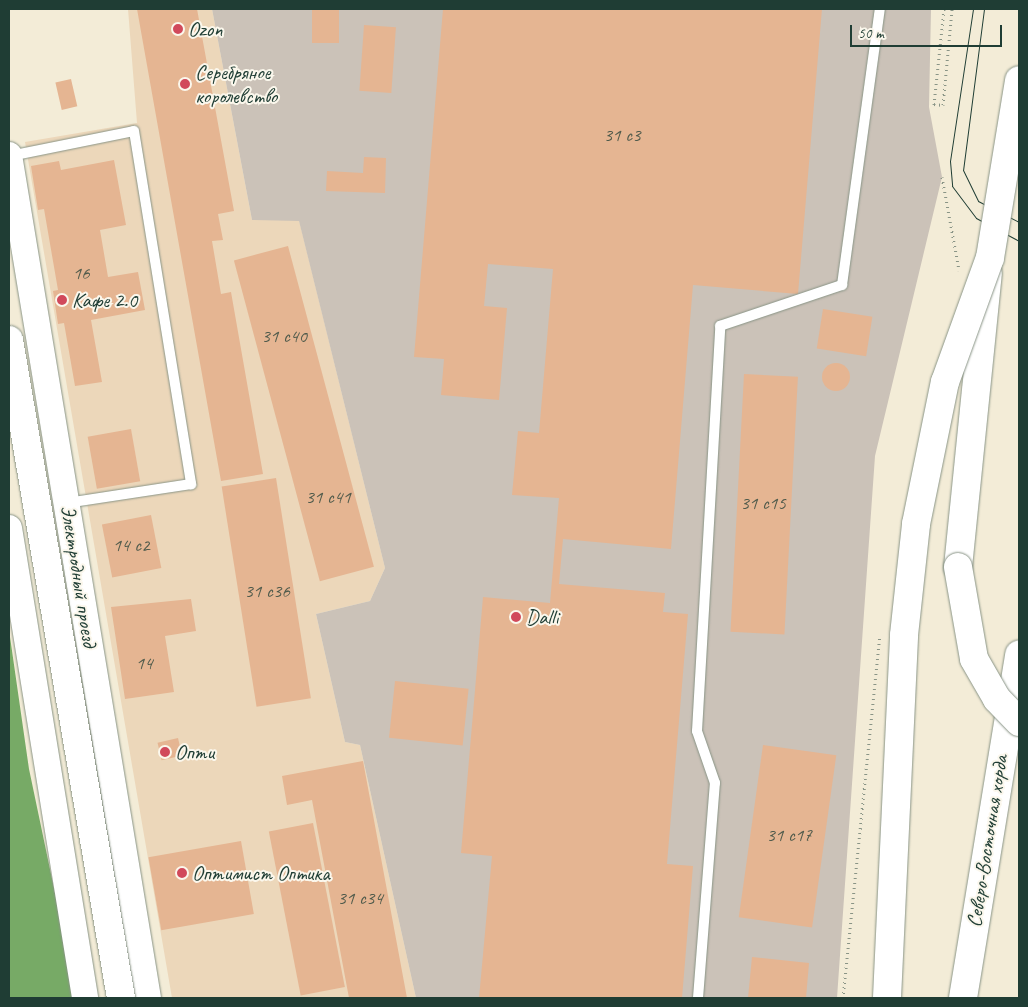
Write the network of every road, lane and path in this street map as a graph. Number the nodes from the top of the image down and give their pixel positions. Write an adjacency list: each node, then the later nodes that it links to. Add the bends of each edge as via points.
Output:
1 (880, 9): 18 (lane, via 842,285 720,326 697,731 715,783)
2 (944, 9): 3 (path, via 934,104 943,105)
3 (952, 9)
4 (1019, 80): 6 (main road, bridge)
5 (9, 156): 8 (street, Электродный проезд); 8 (lane, via 134,131 191,484)
6 (990, 258): 12 (main road, bridge, via 958,567 963,617 974,659 997,699); 19 (main road, bridge, via 945,382 916,524 904,635)
7 (9, 340): 16 (main road, bridge)
8 (67, 503): 9 (street, Электродный проезд)
9 (72, 531): 10 (street, via 62,550 46,561 19,554); 13 (street, Электродный проезд)
10 (10, 534): 14 (street)
11 (1019, 655): 20 (main road, Северо-Восточная хорда)
12 (1019, 722)
13 (130, 892): 14 (street, via 106,874 82,875 74,882); 17 (street, Электродный проезд)
14 (69, 908): 15 (street)
15 (85, 998)
16 (122, 998)
17 (148, 998)
18 (698, 998)
19 (887, 998)
20 (963, 998)

